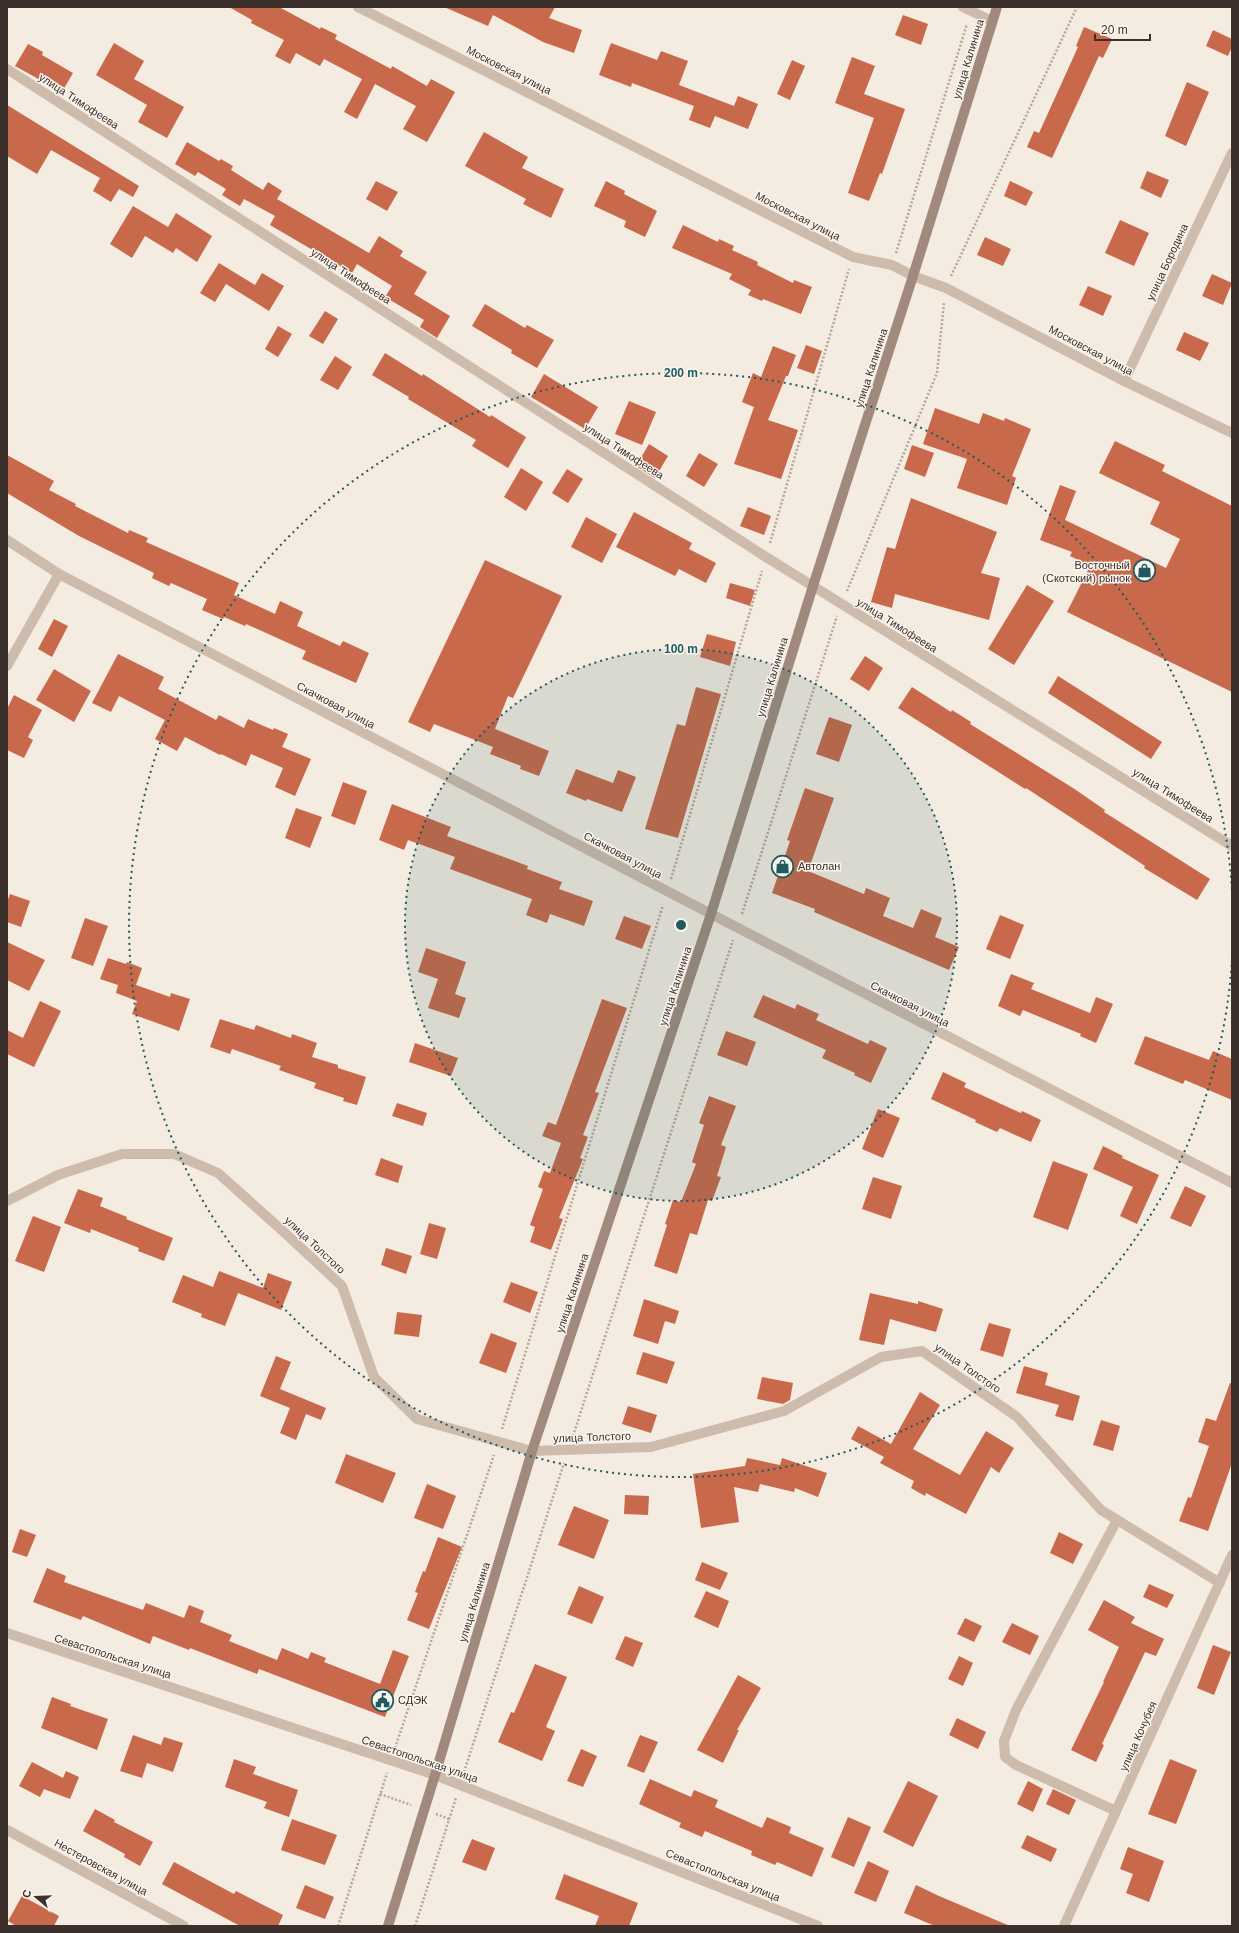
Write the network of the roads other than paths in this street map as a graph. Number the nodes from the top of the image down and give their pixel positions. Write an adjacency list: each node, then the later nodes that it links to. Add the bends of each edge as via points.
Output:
1 (358, 7): 7 (street, Московская улица, via 853,257 892,265)
2 (997, 7): 4 (main road, улица Калинина)
3 (967, 9): 4 (street)
4 (992, 21): 7 (main road, улица Калинина)
5 (7, 69): 12 (street, улица Тимофеева)
6 (1232, 153): 8 (street, улица Бородина)
7 (913, 276): 8 (street, Московская улица, via 946,288); 12 (main road, улица Калинина)
8 (1124, 381): 9 (street, Московская улица)
9 (1232, 433)
10 (7, 540): 11 (street, Скачковая улица)
11 (59, 574): 13 (street); 15 (street, Скачковая улица)
12 (813, 586): 14 (street, улица Тимофеева); 15 (main road, улица Калинина)
13 (7, 666)
14 (1232, 846)
15 (711, 914): 16 (street, Скачковая улица); 18 (main road, улица Калинина)
16 (1232, 1183)
17 (7, 1201): 18 (street, улица Толстого, via 58,1174 122,1154 174,1154 218,1173 342,1286 374,1377 411,1414 417,1419)
18 (532, 1451): 19 (street, улица Толстого, via 651,1447 784,1411 881,1357 922,1351 1017,1417 1101,1510); 23 (main road, улица Калинина)
19 (1117, 1520): 21 (street, улица Толстого); 24 (street, via 1016,1710 1004,1741 1005,1757 1016,1765)
20 (1232, 1555): 21 (street, улица Кочубея)
21 (1220, 1583): 24 (street, улица Кочубея)
22 (7, 1634): 23 (street, Севастопольская улица)
23 (435, 1775): 27 (main road, улица Калинина); 28 (street, Севастопольская улица)
24 (1116, 1812): 29 (street, улица Кочубея)
25 (7, 1830): 26 (street, Нестеровская улица)
26 (184, 1926)
27 (388, 1926)
28 (818, 1926)
29 (1064, 1926)

